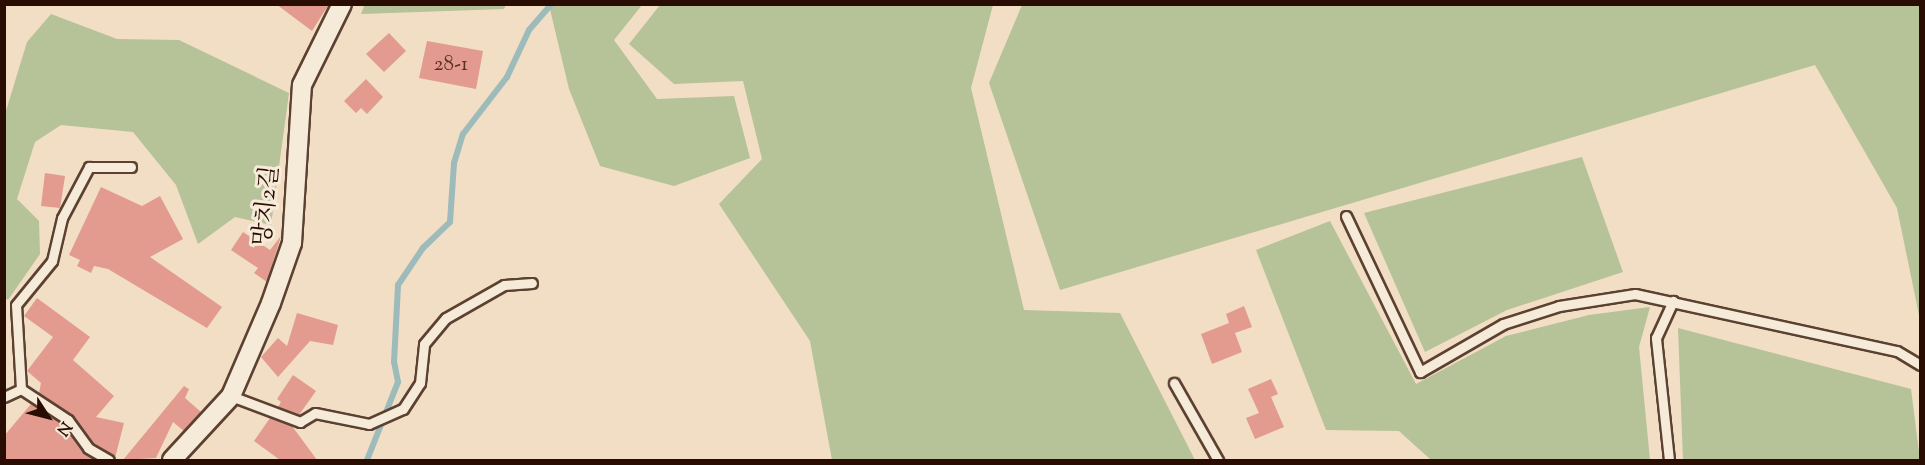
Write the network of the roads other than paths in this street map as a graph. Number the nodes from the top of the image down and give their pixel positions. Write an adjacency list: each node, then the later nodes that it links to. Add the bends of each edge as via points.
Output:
1 (342, 4): 9 (street, 망치2길, via 302,85 292,243)
2 (131, 167): 8 (lane, via 89,167 62,218 52,261 16,305)
3 (1346, 216): 5 (lane, via 1420,372 1503,324 1559,306 1635,294)
4 (532, 283): 9 (lane, via 504,285 446,318 424,344 420,383 403,410 369,424 315,413 300,422)
5 (1673, 301): 6 (lane, via 1897,351); 14 (lane, via 1656,338)
6 (1920, 365)
7 (1174, 383): 13 (lane)
8 (21, 389): 10 (lane); 11 (lane, via 68,420 88,448)
9 (231, 396): 12 (street, 망치2길)
10 (4, 397)
11 (109, 460)
12 (172, 460)
13 (1218, 460)
14 (1669, 460)

